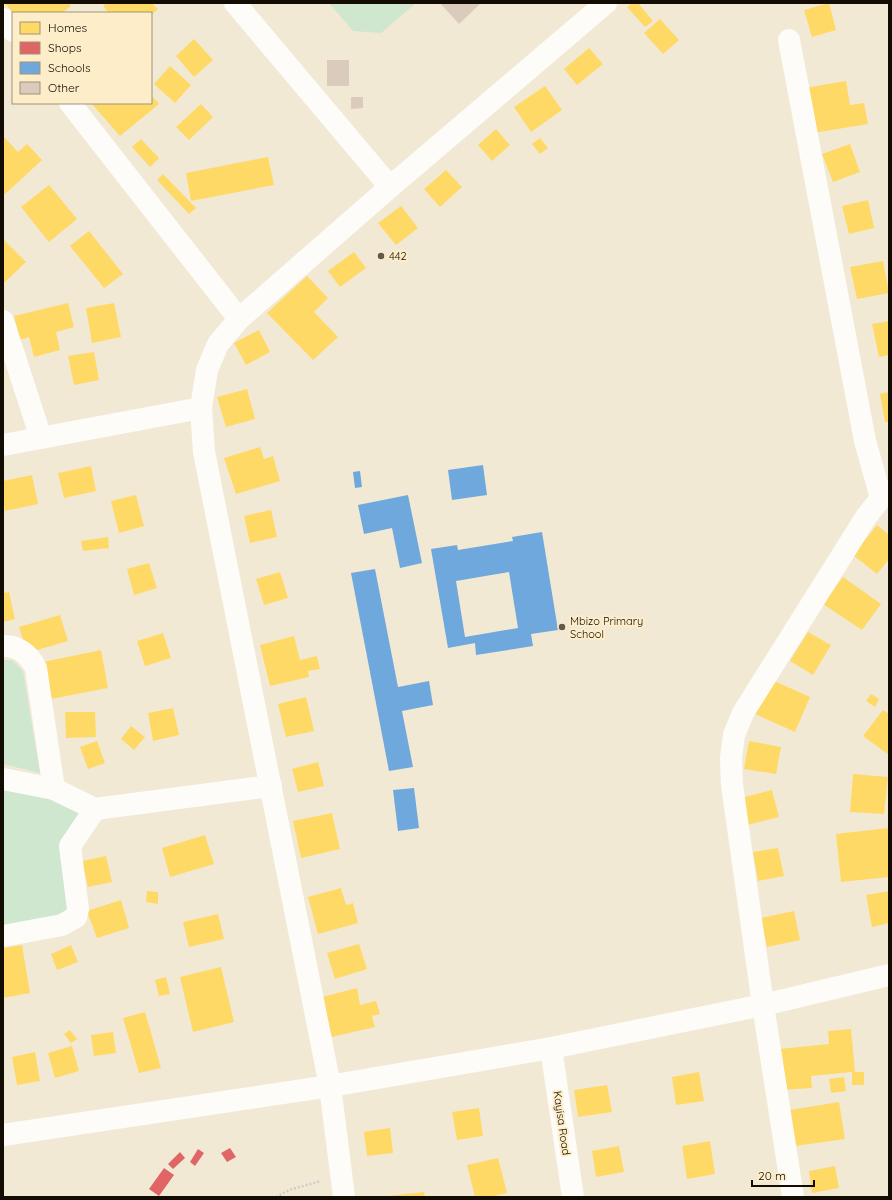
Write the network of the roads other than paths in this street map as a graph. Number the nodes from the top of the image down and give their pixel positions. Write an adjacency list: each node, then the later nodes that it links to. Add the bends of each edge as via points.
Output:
1 (235, 3): 7 (street)
2 (606, 3): 7 (street)
3 (3, 19): 4 (street)
4 (12, 30)
5 (789, 40): 13 (street, via 865,441)
6 (71, 104): 8 (street)
7 (390, 186): 8 (street)
8 (239, 319): 10 (street, via 218,344 207,370)
9 (3, 321): 11 (street)
10 (201, 408): 11 (street); 16 (street, via 204,452)
11 (41, 438): 12 (street)
12 (3, 445)
13 (885, 494): 21 (street, via 862,523 743,713 734,735 731,758 732,785)
14 (3, 646): 17 (street, via 11,645 21,650 36,668)
15 (3, 779): 17 (street)
16 (271, 786): 18 (street); 23 (street)
17 (54, 789): 18 (street)
18 (96, 809): 19 (street, via 70,846 78,909 76,917 62,926)
19 (3, 936)
20 (889, 974): 21 (street)
21 (763, 1005): 22 (street); 27 (street)
22 (551, 1048): 23 (street); 26 (street, Kayisa Road)
23 (330, 1086): 24 (street); 25 (street)
24 (3, 1135)
25 (344, 1197)
26 (573, 1197)
27 (793, 1197)

